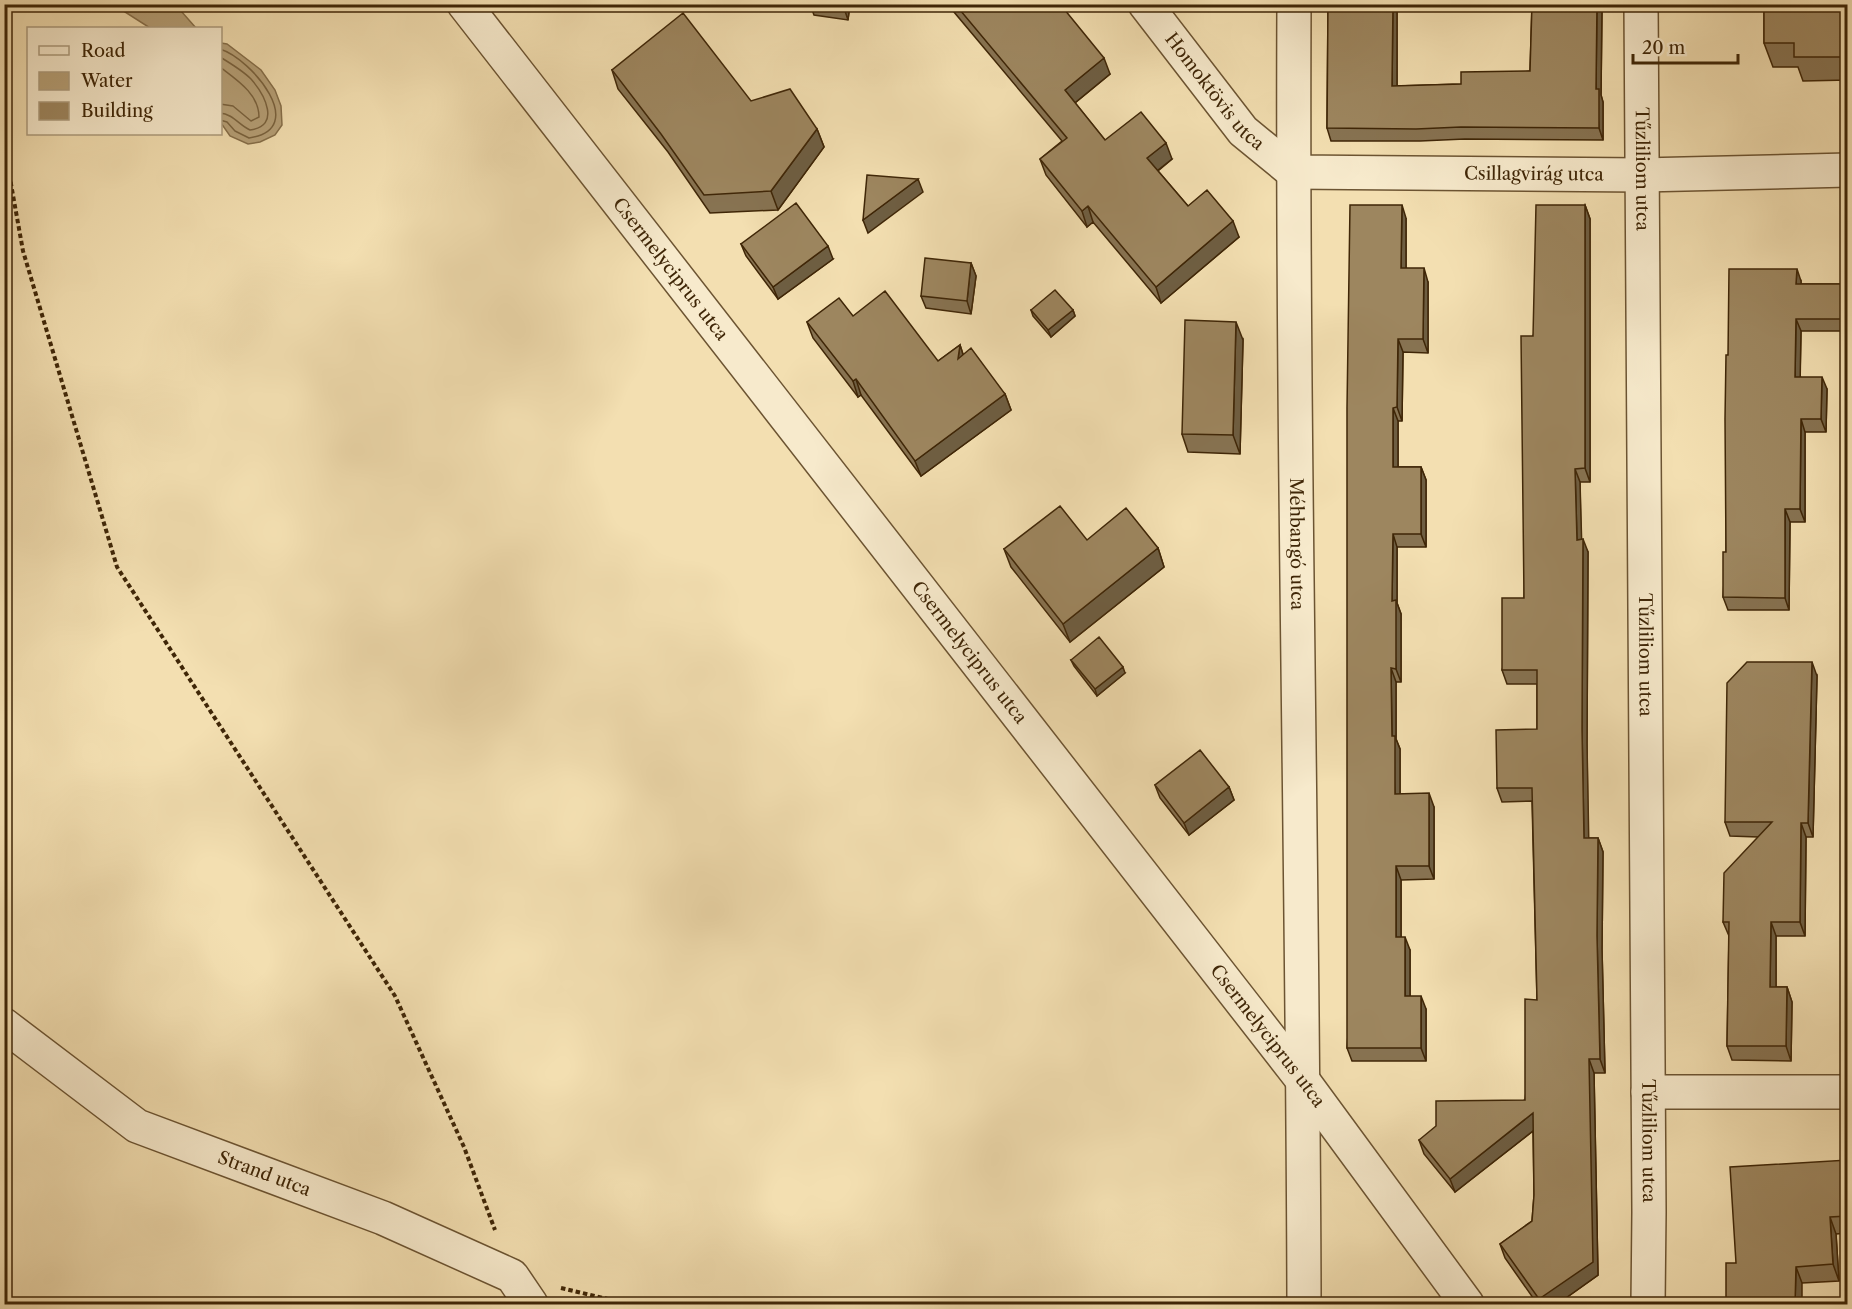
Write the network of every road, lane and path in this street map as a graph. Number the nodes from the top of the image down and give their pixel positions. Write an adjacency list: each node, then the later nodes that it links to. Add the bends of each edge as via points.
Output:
1 (464, 4): 10 (street, Csermelyciprus utca)
2 (1145, 4): 7 (street, Homoktövis utca, via 1243,131)
3 (1294, 4): 7 (street, Méhbangó utca)
4 (1641, 4): 8 (street, Tűzliliom utca)
5 (4, 145): 13 (path, via 23,251 117,567 394,996 464,1147)
6 (1848, 170): 8 (street, Csillagvirág utca)
7 (1293, 172): 8 (street, Csillagvirág utca); 10 (street, Méhbangó utca)
8 (1642, 175): 11 (street, Tűzliliom utca)
9 (4, 1025): 13 (street, Strand utca, via 137,1126 383,1218)
10 (1304, 1082): 16 (street, Méhbangó utca); 17 (street, Csermelyciprus utca)
11 (1648, 1092): 12 (street); 18 (street, Tűzliliom utca)
12 (1848, 1092)
13 (512, 1276): 14 (street); 15 (path)
14 (531, 1305)
15 (629, 1305)
16 (1304, 1305)
17 (1467, 1305)
18 (1648, 1305)

